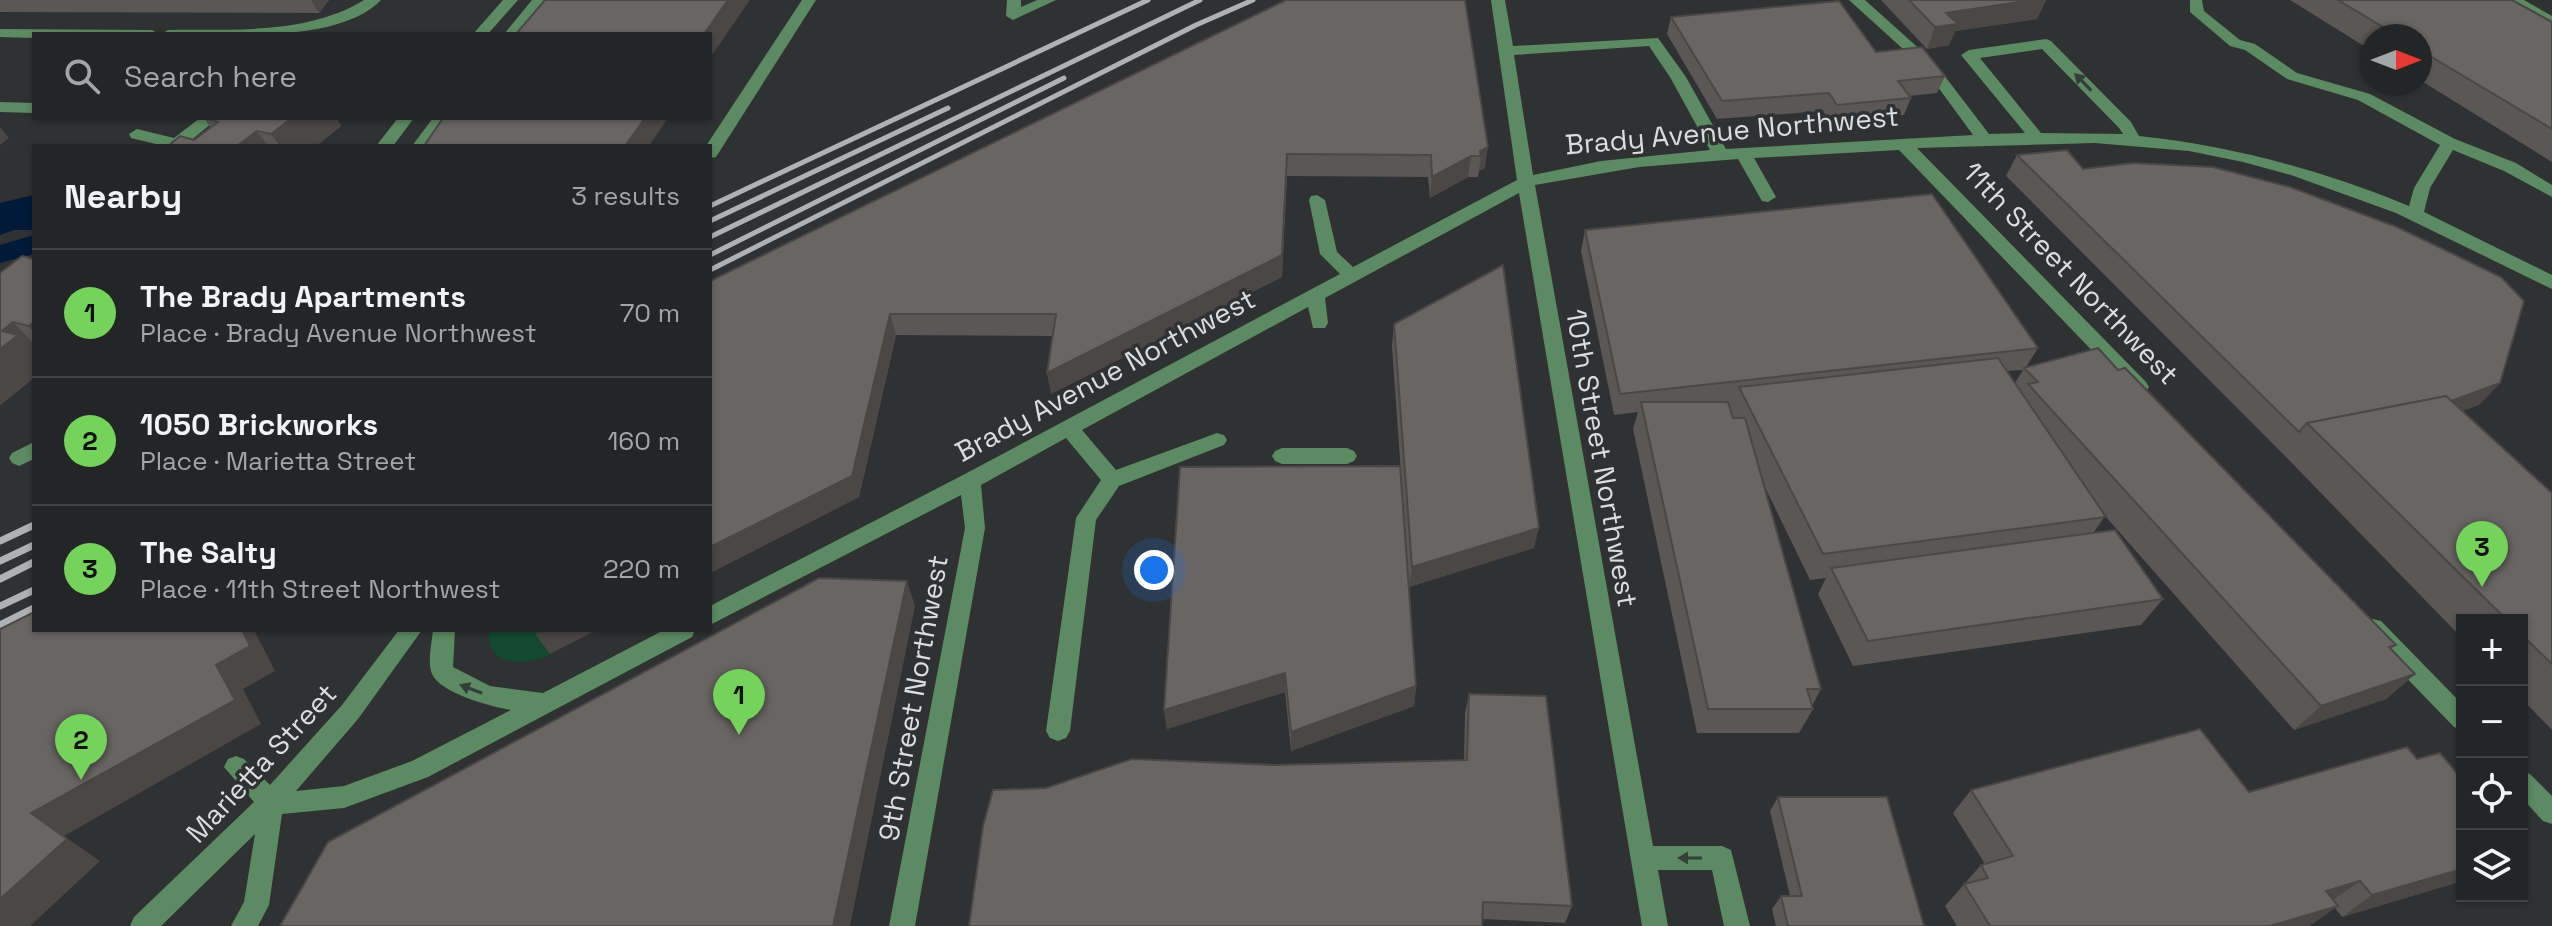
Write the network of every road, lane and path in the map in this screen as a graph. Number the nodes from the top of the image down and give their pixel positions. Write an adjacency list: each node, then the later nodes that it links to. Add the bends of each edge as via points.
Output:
1 (374, 0): 11 (street, via 345,17)
2 (511, 0): 12 (street)
3 (540, 0): 13 (street)
4 (809, 0): 33 (street)
5 (1014, 0): 6 (street, via 1013,16)
6 (1049, 0)
7 (1498, 0): 17 (street, 10th Street Northwest)
8 (1856, 0): 26 (street, via 1929,65)
9 (2513, 0): 10 (street)
10 (2552, 22)
11 (262, 32)
12 (482, 32)
13 (513, 32)
14 (0, 33): 15 (street)
15 (32, 33)
16 (2250, 47): 27 (street, via 2292,76 2364,97)
17 (1506, 51): 35 (street, via 1653,41); 36 (street, 10th Street Northwest)
18 (32, 108): 19 (street)
19 (2, 110)
20 (208, 120): 29 (street)
21 (404, 120): 30 (street)
22 (440, 120): 31 (street)
23 (137, 134): 28 (street)
24 (2036, 138): 25 (street, Brady Avenue Northwest); 25 (street, one-way to 24, via 2046,44 1969,55); 26 (street, Brady Avenue Northwest)
25 (2134, 140): 40 (street, Brady Avenue Northwest, via 2291,169)
26 (1986, 141): 32 (street, Brady Avenue Northwest)
27 (2449, 143): 37 (street, via 2510,167); 40 (street, via 2422,188)
28 (176, 144)
29 (181, 144)
30 (386, 144)
31 (422, 144)
32 (1904, 145): 34 (street, Brady Avenue Northwest); 45 (street, 11th Street Northwest)
33 (712, 150)
34 (1743, 153): 35 (street, Brady Avenue Northwest); 38 (street)
35 (1721, 155): 36 (street, Brady Avenue Northwest, via 1566,172)
36 (1526, 182): 41 (street, Brady Avenue Northwest); 64 (street, 10th Street Northwest)
37 (2552, 192)
38 (1768, 197)
39 (1317, 200): 41 (street, via 1329,254)
40 (2415, 213): 42 (street, Brady Avenue Northwest)
41 (1352, 276): 43 (street, Brady Avenue Northwest)
42 (2552, 283)
43 (1316, 295): 44 (street); 46 (street, Brady Avenue Northwest)
44 (1319, 323)
45 (2154, 402)
46 (1069, 428): 50 (street); 51 (street, Brady Avenue Northwest)
47 (1217, 440): 50 (street)
48 (1282, 456): 49 (street)
49 (1347, 456)
50 (1112, 480): 59 (street, via 1086,518)
51 (970, 481): 52 (street, Brady Avenue Northwest); 67 (street, 9th Street Northwest, via 975,528)
52 (712, 615)
53 (2363, 618): 58 (street)
54 (410, 632): 62 (street, Marietta Street, via 329,740)
55 (444, 632): 57 (street, one-way to 55, via 463,688 442,671)
56 (680, 632): 57 (street)
57 (544, 703): 62 (street, via 420,769 344,797)
58 (2456, 714)
59 (1058, 731)
60 (236, 767): 62 (street)
61 (2528, 788): 63 (street)
62 (272, 804): 65 (street, Marietta Street); 66 (street, via 256,905)
63 (2552, 813)
64 (1643, 858): 68 (street, 10th Street Northwest); 69 (street, one-way to 64, via 1722,858)
65 (143, 926)
66 (244, 926)
67 (902, 926)
68 (1655, 926)
69 (1737, 926)

